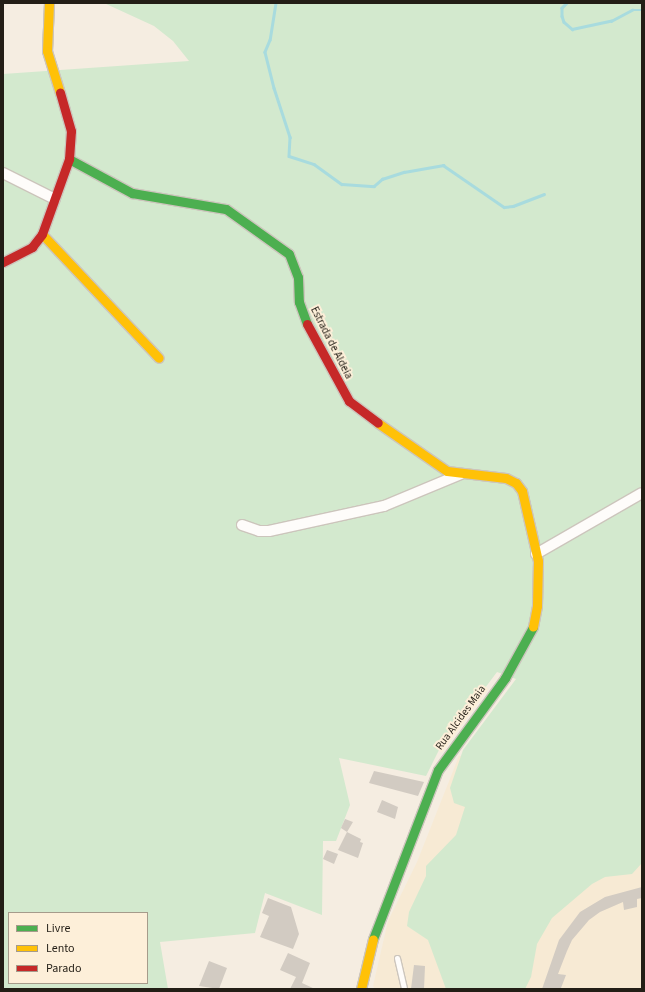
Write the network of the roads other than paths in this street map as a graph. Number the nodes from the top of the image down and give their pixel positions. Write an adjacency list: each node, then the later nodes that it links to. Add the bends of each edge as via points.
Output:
1 (49, 3): 2 (street, via 48,51 50,66 71,132)
2 (68, 159): 4 (street); 8 (street, Estrada de Aldeia, via 132,193 226,209 289,254 298,277 299,302 303,317 349,401 428,460 447,471)
3 (3, 173): 4 (street)
4 (55, 199): 5 (street)
5 (42, 234): 6 (street, via 32,247); 7 (street)
6 (3, 262)
7 (159, 358)
8 (461, 474): 9 (street, Estrada de Aldeia); 11 (street, via 384,506 269,531 259,531)
9 (494, 474): 12 (street, Rua Alcides Maia, via 516,483 522,492)
10 (642, 493): 12 (street)
11 (242, 525)
12 (536, 554): 14 (street, Rua Alcides Maia, via 537,606 532,632 505,678 438,770 369,949)
13 (397, 958): 15 (lane)
14 (361, 989)
15 (404, 989)

